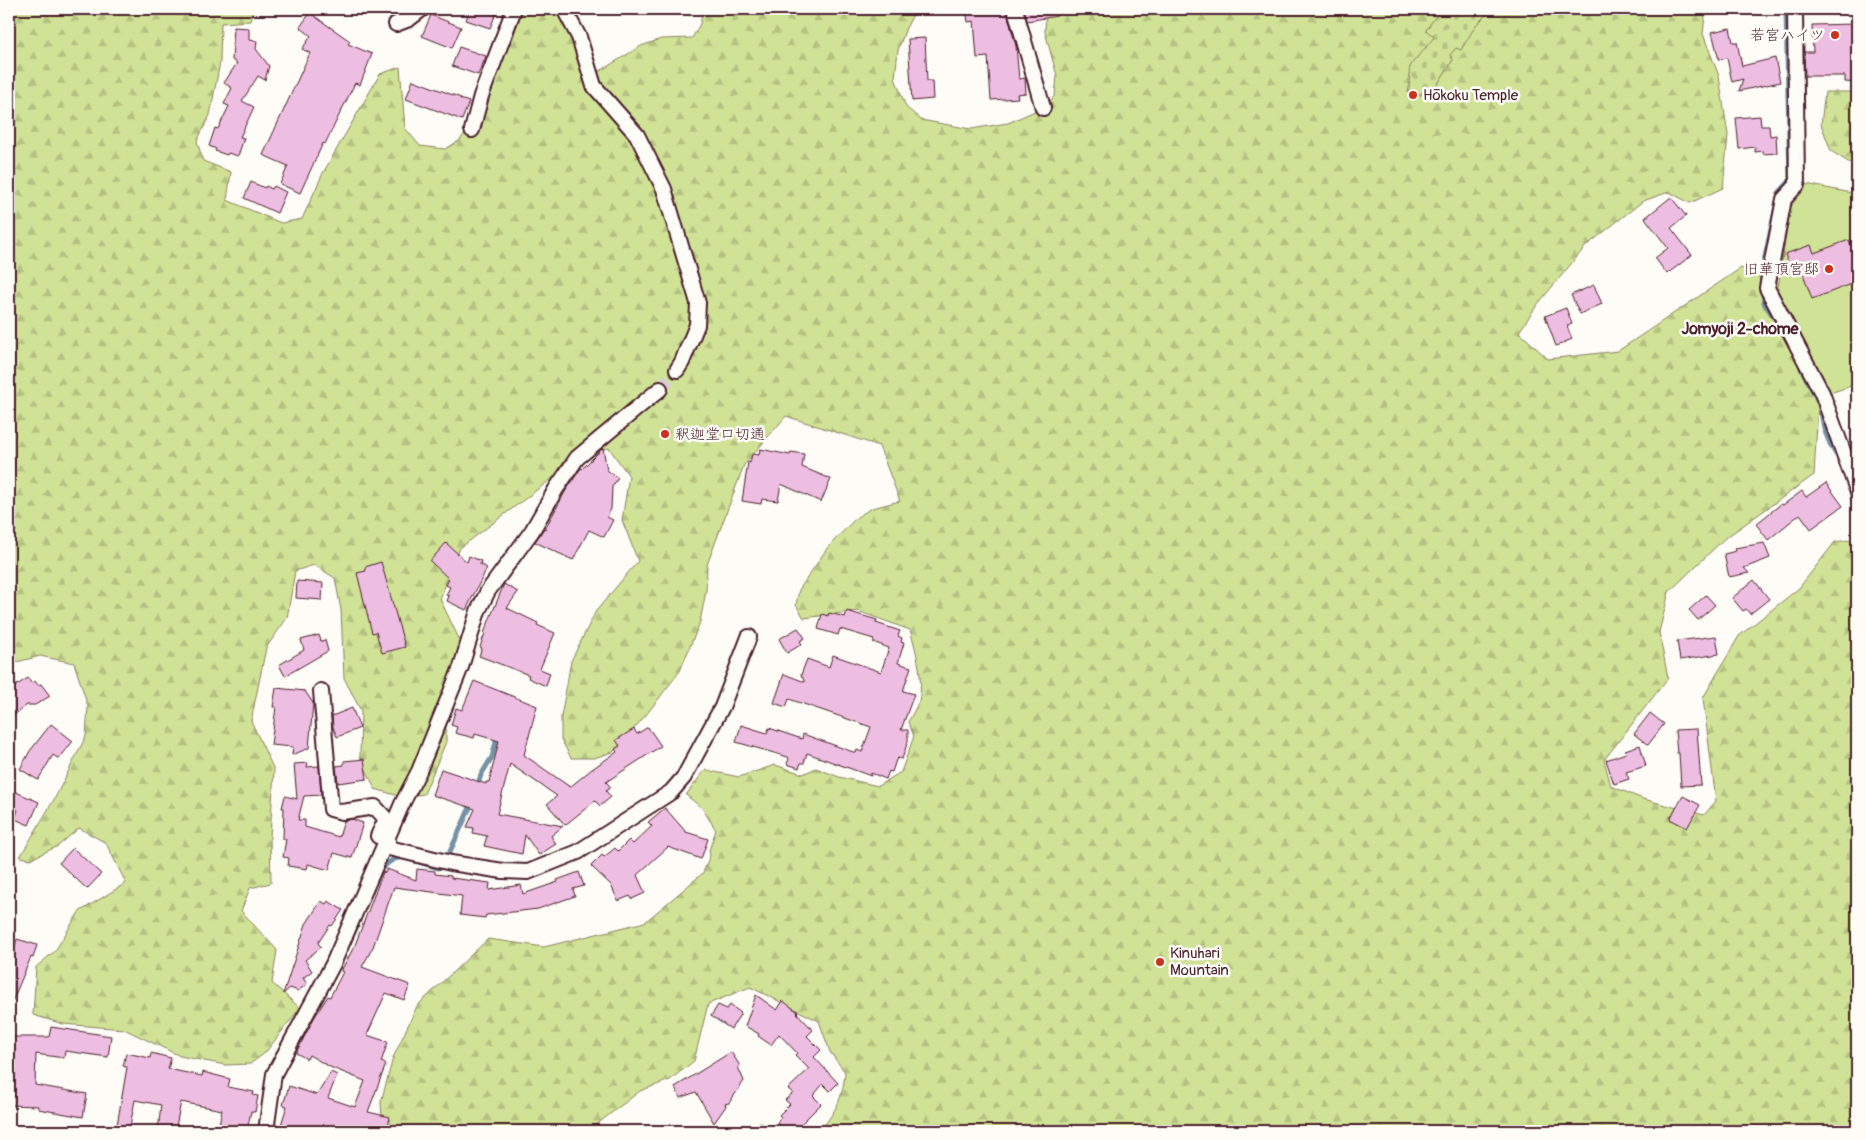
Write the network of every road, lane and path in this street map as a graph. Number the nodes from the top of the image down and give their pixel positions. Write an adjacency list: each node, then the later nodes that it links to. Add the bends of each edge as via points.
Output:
1 (422, 9): 6 (street)
2 (514, 9): 8 (street, via 481,96)
3 (564, 9): 9 (street, via 579,37 594,86 637,135 664,189 698,303 697,326)
4 (1015, 9): 7 (street)
5 (1795, 9): 11 (street, via 1797,185 1784,199 1767,288 1822,393)
6 (396, 24)
7 (1043, 108)
8 (472, 130)
9 (677, 370)
10 (660, 390): 14 (street, via 577,458 532,531 488,591 478,611 461,667)
11 (1857, 490)
12 (750, 637): 14 (street, via 722,707 684,777 670,792 578,852 528,872 503,871 451,863)
13 (321, 690): 14 (street, via 331,810 342,812 375,807 386,819 378,836)
14 (387, 843): 15 (street, via 333,964 274,1074)
15 (266, 1131)

